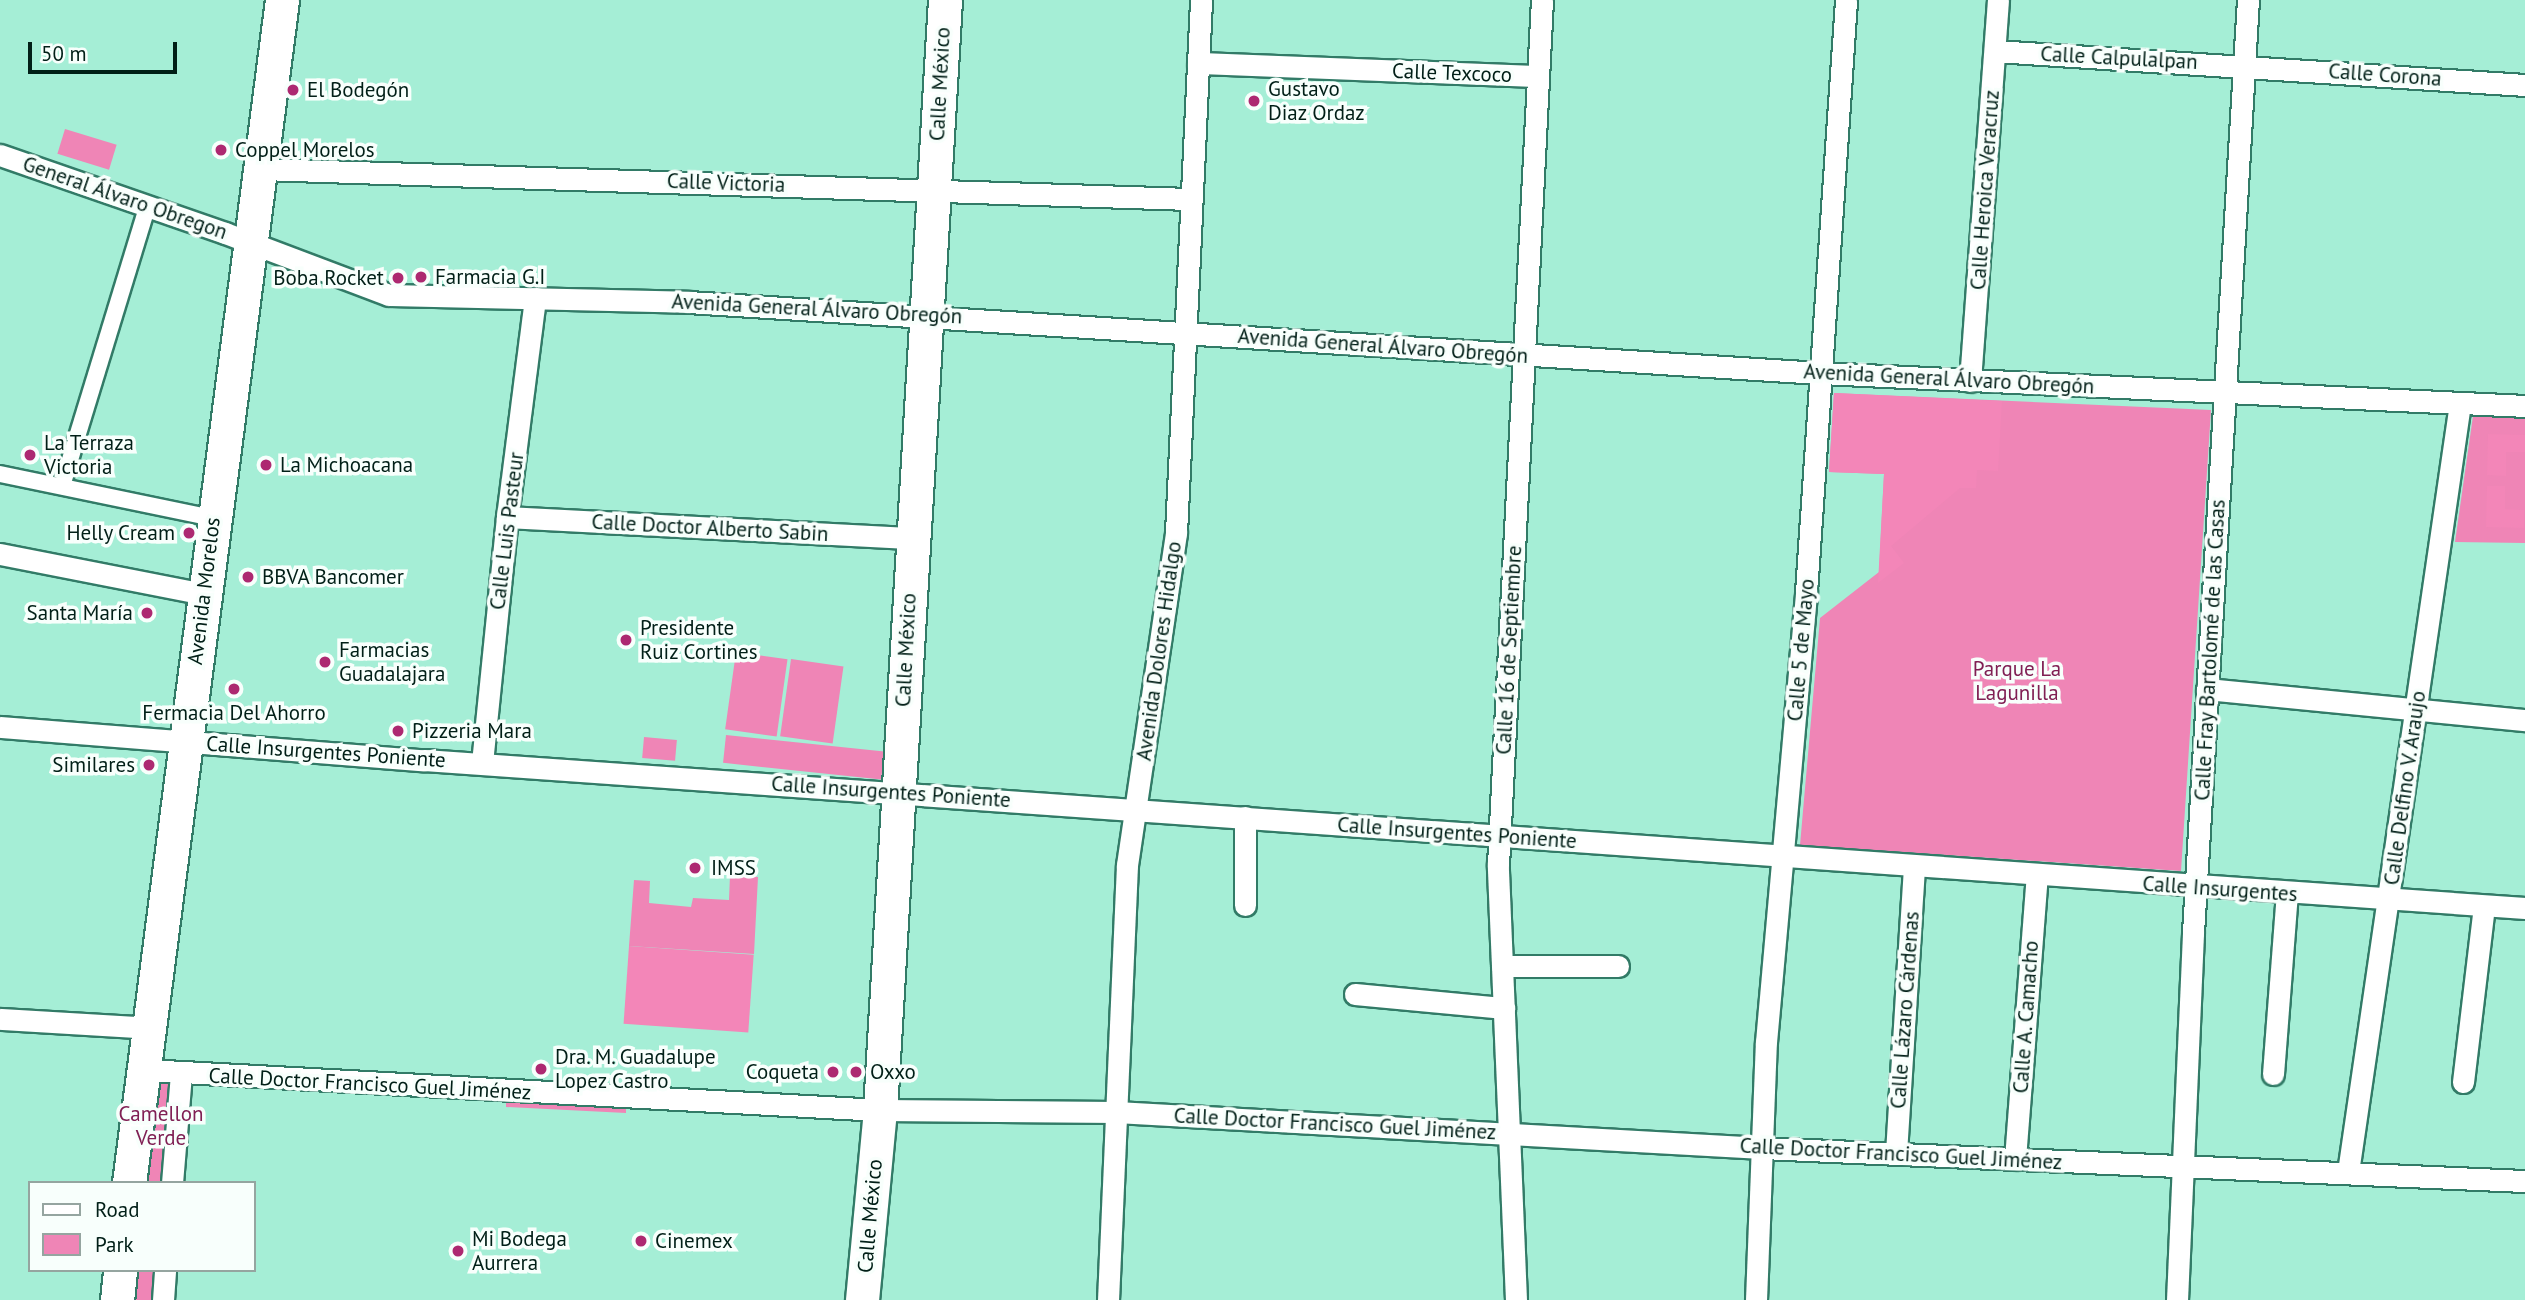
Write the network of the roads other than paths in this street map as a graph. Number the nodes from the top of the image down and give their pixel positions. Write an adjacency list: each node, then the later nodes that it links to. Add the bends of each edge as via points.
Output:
1 (282, 0): 14 (main road, Avenida Morelos)
2 (945, 0): 15 (main road, Calle México)
3 (1201, 0): 9 (street, Avenida Dolores Hidalgo)
4 (1542, 0): 11 (street, Calle 16 de Septiembre)
5 (1846, 0): 23 (street, Calle 5 de Mayo)
6 (1998, 0): 8 (street, Calle Heroica Veracruz)
7 (2248, 0): 10 (street, Calle Fray Bartolomé de las Casas)
8 (1995, 51): 10 (street, Calle Calpulalpan); 24 (street, Calle Heroica Veracruz)
9 (1198, 64): 11 (street, Calle Texcoco); 16 (street, Avenida Dolores Hidalgo)
10 (2244, 64): 12 (street, Calle Corona); 25 (street, Calle Fray Bartolomé de las Casas)
11 (1538, 76): 22 (street, Calle 16 de Septiembre)
12 (2525, 85)
13 (0, 155): 17 (street, General Álvaro Obregon)
14 (261, 169): 15 (street, Calle Victoria); 18 (main road, Avenida Morelos)
15 (935, 190): 16 (street, Calle Victoria); 20 (main road, Calle México)
16 (1192, 198): 21 (street, Avenida Dolores Hidalgo)
17 (148, 205): 18 (street, General Álvaro Obregon); 29 (street)
18 (250, 242): 19 (street, Avenida General Álvaro Obregón, via 389,295); 31 (main road, Avenida Morelos)
19 (536, 299): 20 (street, Avenida General Álvaro Obregón); 30 (street, Calle Luis Pasteur)
20 (926, 314): 21 (street, Avenida General Álvaro Obregón); 32 (main road, Calle México)
21 (1186, 333): 22 (street, Avenida General Álvaro Obregón); 42 (street, Avenida Dolores Hidalgo, via 1176,533)
22 (1525, 354): 23 (street, Avenida General Álvaro Obregón); 44 (street, Calle 16 de Septiembre)
23 (1821, 373): 24 (street, Avenida General Álvaro Obregón); 45 (street, Calle 5 de Mayo)
24 (1970, 381): 25 (street, Avenida General Álvaro Obregón)
25 (2227, 394): 26 (street, Avenida General Álvaro Obregón); 35 (street, Calle Fray Bartolomé de las Casas)
26 (2460, 403): 27 (street, Avenida General Álvaro Obregón); 36 (street, Calle Delfino V. Araujo)
27 (2525, 406)
28 (0, 474): 29 (street)
29 (62, 486): 31 (street)
30 (507, 517): 32 (street, Calle Doctor Alberto Sabin); 40 (street, Calle Luis Pasteur)
31 (213, 518): 34 (main road, Avenida Morelos)
32 (912, 538): 41 (main road, Calle México)
33 (0, 554): 34 (street)
34 (204, 594): 39 (main road, Avenida Morelos)
35 (2207, 689): 36 (street); 48 (street, Calle Fray Bartolomé de las Casas)
36 (2416, 709): 37 (street); 50 (street, Calle Delfino V. Araujo)
37 (2525, 720)
38 (0, 727): 39 (street, Calle Insurgentes Poniente)
39 (186, 741): 40 (street, Calle Insurgentes Poniente); 59 (main road, Avenida Morelos)
40 (482, 763): 41 (street, Calle Insurgentes Poniente)
41 (898, 793): 42 (street, Calle Insurgentes Poniente); 64 (main road, Calle México)
42 (1136, 810): 43 (street, Calle Insurgentes Poniente); 65 (street, Avenida Dolores Hidalgo, via 1123,911)
43 (1245, 817): 44 (street, Calle Insurgentes Poniente); 51 (street)
44 (1499, 836): 45 (street, Calle Insurgentes Poniente); 54 (street, Calle 16 de Septiembre)
45 (1782, 857): 46 (street, Calle Insurgentes Poniente); 67 (street, Calle 5 de Mayo)
46 (1914, 866): 47 (street, Calle Insurgentes); 68 (street, Calle Lázaro Cárdenas)
47 (2037, 875): 48 (street, Calle Insurgentes); 69 (street, Calle A. Camacho)
48 (2196, 887): 49 (street, Calle Insurgentes); 70 (street, Calle Fray Bartolomé de las Casas)
49 (2287, 894): 50 (street, Calle Insurgentes); 62 (street)
50 (2389, 900): 52 (street, Calle Insurgentes); 71 (street, Calle Delfino V. Araujo)
51 (1245, 905)
52 (2484, 906): 53 (street, Calle Insurgentes); 63 (street)
53 (2525, 908)
54 (1502, 966): 55 (street); 57 (street, Calle 16 de Septiembre)
55 (1618, 966)
56 (1355, 994): 57 (street)
57 (1504, 1008): 66 (street, Calle 16 de Septiembre)
58 (0, 1019): 59 (street)
59 (151, 1028): 60 (main road, Avenida Morelos)
60 (146, 1070): 61 (street, Calle Doctor Francisco Guel Jiménez); 72 (main road, Avenida Morelos)
61 (181, 1073): 64 (street, Calle Doctor Francisco Guel Jiménez); 73 (street)
62 (2273, 1074)
63 (2462, 1082)
64 (880, 1110): 65 (street, Calle Doctor Francisco Guel Jiménez); 79 (main road, Calle México)
65 (1116, 1112): 66 (street, Calle Doctor Francisco Guel Jiménez); 80 (street, Avenida Dolores Hidalgo)
66 (1510, 1134): 67 (street, Calle Doctor Francisco Guel Jiménez); 81 (street, Calle 16 de Septiembre)
67 (1762, 1148): 68 (street, Calle Doctor Francisco Guel Jiménez); 82 (street, Calle 5 de Mayo)
68 (1896, 1153): 69 (street, Calle Doctor Francisco Guel Jiménez)
69 (2015, 1159): 70 (street, Calle Doctor Francisco Guel Jiménez)
70 (2183, 1166): 71 (street, Calle Doctor Francisco Guel Jiménez); 83 (street, Calle Fray Bartolomé de las Casas)
71 (2348, 1172): 74 (street, Calle Doctor Francisco Guel Jiménez)
72 (129, 1181)
73 (172, 1181)
74 (2525, 1181)
75 (120, 1272): 77 (main road)
76 (165, 1272): 78 (street)
77 (117, 1300)
78 (163, 1300)
79 (862, 1300)
80 (1108, 1300)
81 (1516, 1300)
82 (1756, 1300)
83 (2177, 1300)

